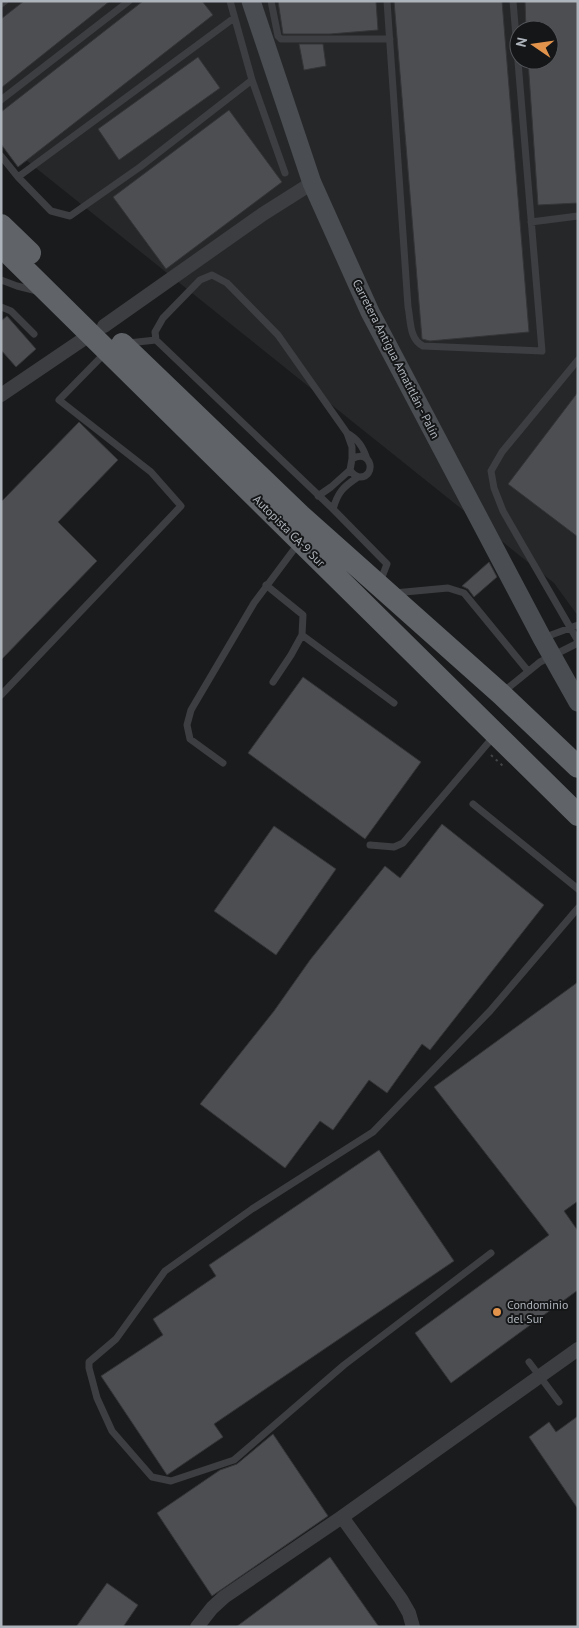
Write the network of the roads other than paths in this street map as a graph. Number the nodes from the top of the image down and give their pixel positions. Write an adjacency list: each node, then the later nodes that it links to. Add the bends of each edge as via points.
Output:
1 (5, 1): 8 (lane)
2 (130, 1): 12 (lane)
3 (230, 1): 9 (lane)
4 (251, 1): 16 (main road, Carretera Antigua Amatitlán - Palín)
5 (271, 1): 10 (lane, via 281,39)
6 (387, 1): 10 (lane)
7 (513, 1): 18 (lane)
8 (1, 4)
9 (234, 18): 11 (lane); 15 (lane)
10 (390, 39): 18 (lane, via 408,307 416,343 423,346 542,351)
11 (252, 80): 14 (lane); 15 (lane, via 70,216 51,211)
12 (1, 100)
13 (1, 156): 15 (lane)
14 (285, 173)
15 (18, 177)
16 (312, 183): 24 (street); 43 (main road, Carretera Antigua Amatitlán - Palín, via 370,312)
17 (578, 216): 18 (lane)
18 (531, 222)
19 (1, 226): 24 (highway, Autopista CA-9 Sur)
20 (1, 246): 22 (highway, Autopista CA-9 Sur)
21 (1, 280): 22 (lane)
22 (49, 293): 24 (highway, Autopista CA-9 Sur)
23 (1, 307): 25 (lane, via 11,311)
24 (97, 330): 27 (highway, Autopista CA-9 Sur); 29 (street)
25 (34, 334)
26 (156, 340): 27 (lane); 30 (lane, via 155,332 163,318 200,280 212,275 227,283 278,335); 35 (lane)
27 (115, 347): 37 (highway, Autopista CA-9 Sur); 39 (highway, Autopista CA-9 Sur); 48 (lane, via 60,400 151,472 182,506)
28 (578, 360): 41 (lane, via 502,452 491,471 503,511)
29 (1, 395)
30 (347, 433): 31 (lane); 32 (lane, via 363,448)
31 (352, 459): 32 (lane, via 362,456); 33 (lane)
32 (367, 459): 34 (lane, via 370,463 368,474)
33 (350, 470): 34 (lane); 35 (lane)
34 (358, 477): 36 (lane, via 343,487)
35 (318, 496): 36 (lane)
36 (333, 510): 39 (lane, via 387,564)
37 (300, 542): 38 (lane); 52 (highway, Autopista CA-9 Sur)
38 (266, 585): 42 (lane, via 303,615); 53 (lane, via 191,710 187,725 190,739)
39 (384, 589): 46 (lane, via 448,588 464,593); 49 (highway, Autopista CA-9 Sur)
40 (578, 625): 41 (lane)
41 (569, 627): 43 (lane); 44 (lane)
42 (302, 635): 47 (lane); 51 (lane)
43 (542, 638): 45 (main road, Carretera Antigua Amatitlán - Palín)
44 (578, 642): 45 (lane)
45 (552, 656): 46 (lane); 50 (main road, Carretera Antigua Amatitlán - Palín)
46 (528, 671): 49 (lane)
47 (274, 682)
48 (1, 694)
49 (501, 694): 54 (highway, Autopista CA-9 Sur)
50 (578, 702)
51 (394, 703)
52 (491, 744): 56 (highway, Autopista CA-9 Sur); 57 (lane, via 403,842 394,847)
53 (223, 763)
54 (578, 766)
55 (473, 804): 58 (lane)
56 (578, 815)
57 (370, 845)
58 (578, 889)
59 (578, 908): 60 (lane)
60 (570, 918): 61 (lane); 62 (lane, via 490,1011 373,1132 252,1209 165,1271 116,1339 89,1362 96,1398 112,1431 152,1477 171,1481 234,1460 344,1365)
61 (578, 919)
62 (491, 1253)
63 (578, 1349): 65 (street)
64 (529, 1362): 65 (lane)
65 (539, 1376): 66 (lane); 67 (street)
66 (559, 1402)
67 (342, 1517): 68 (street, via 224,1597); 69 (street, via 401,1599)
68 (197, 1627)
69 (413, 1627)

